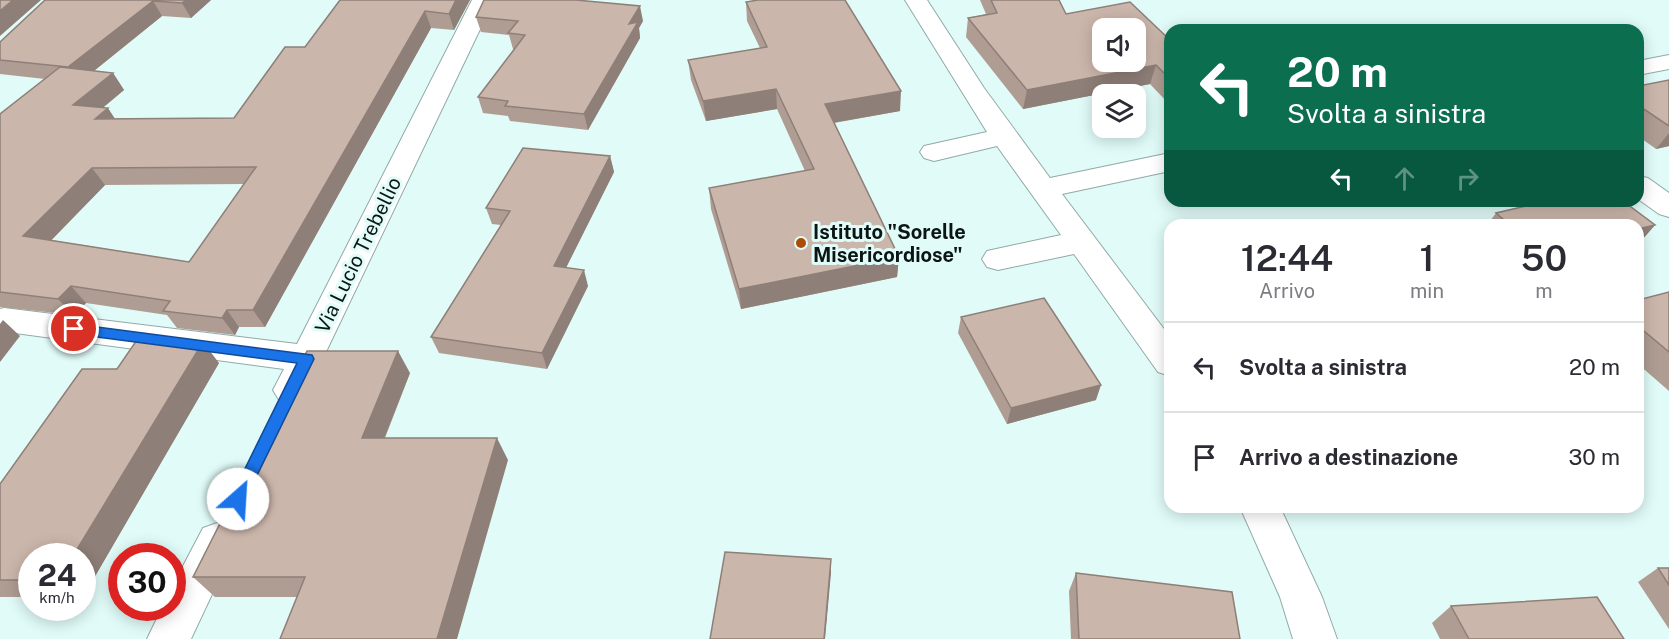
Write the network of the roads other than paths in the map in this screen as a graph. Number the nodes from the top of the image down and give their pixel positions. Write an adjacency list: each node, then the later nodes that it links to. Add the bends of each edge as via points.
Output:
1 (483, 0): 15 (street, Via Lucio Trebellio)
2 (916, 0): 5 (street)
3 (1669, 62): 4 (street)
4 (1644, 67)
5 (1004, 136): 6 (street); 8 (street)
6 (934, 152)
7 (1164, 163): 8 (street)
8 (1042, 189): 11 (street)
9 (1644, 189): 10 (street)
10 (1669, 207)
11 (1080, 242): 12 (street); 14 (street)
12 (998, 259)
13 (4, 320): 15 (street)
14 (1164, 355)
15 (307, 359): 16 (street, Via Lucio Trebellio)
16 (276, 421)
17 (1263, 513): 20 (street)
18 (230, 514): 19 (street)
19 (169, 639)
20 (1315, 639)

